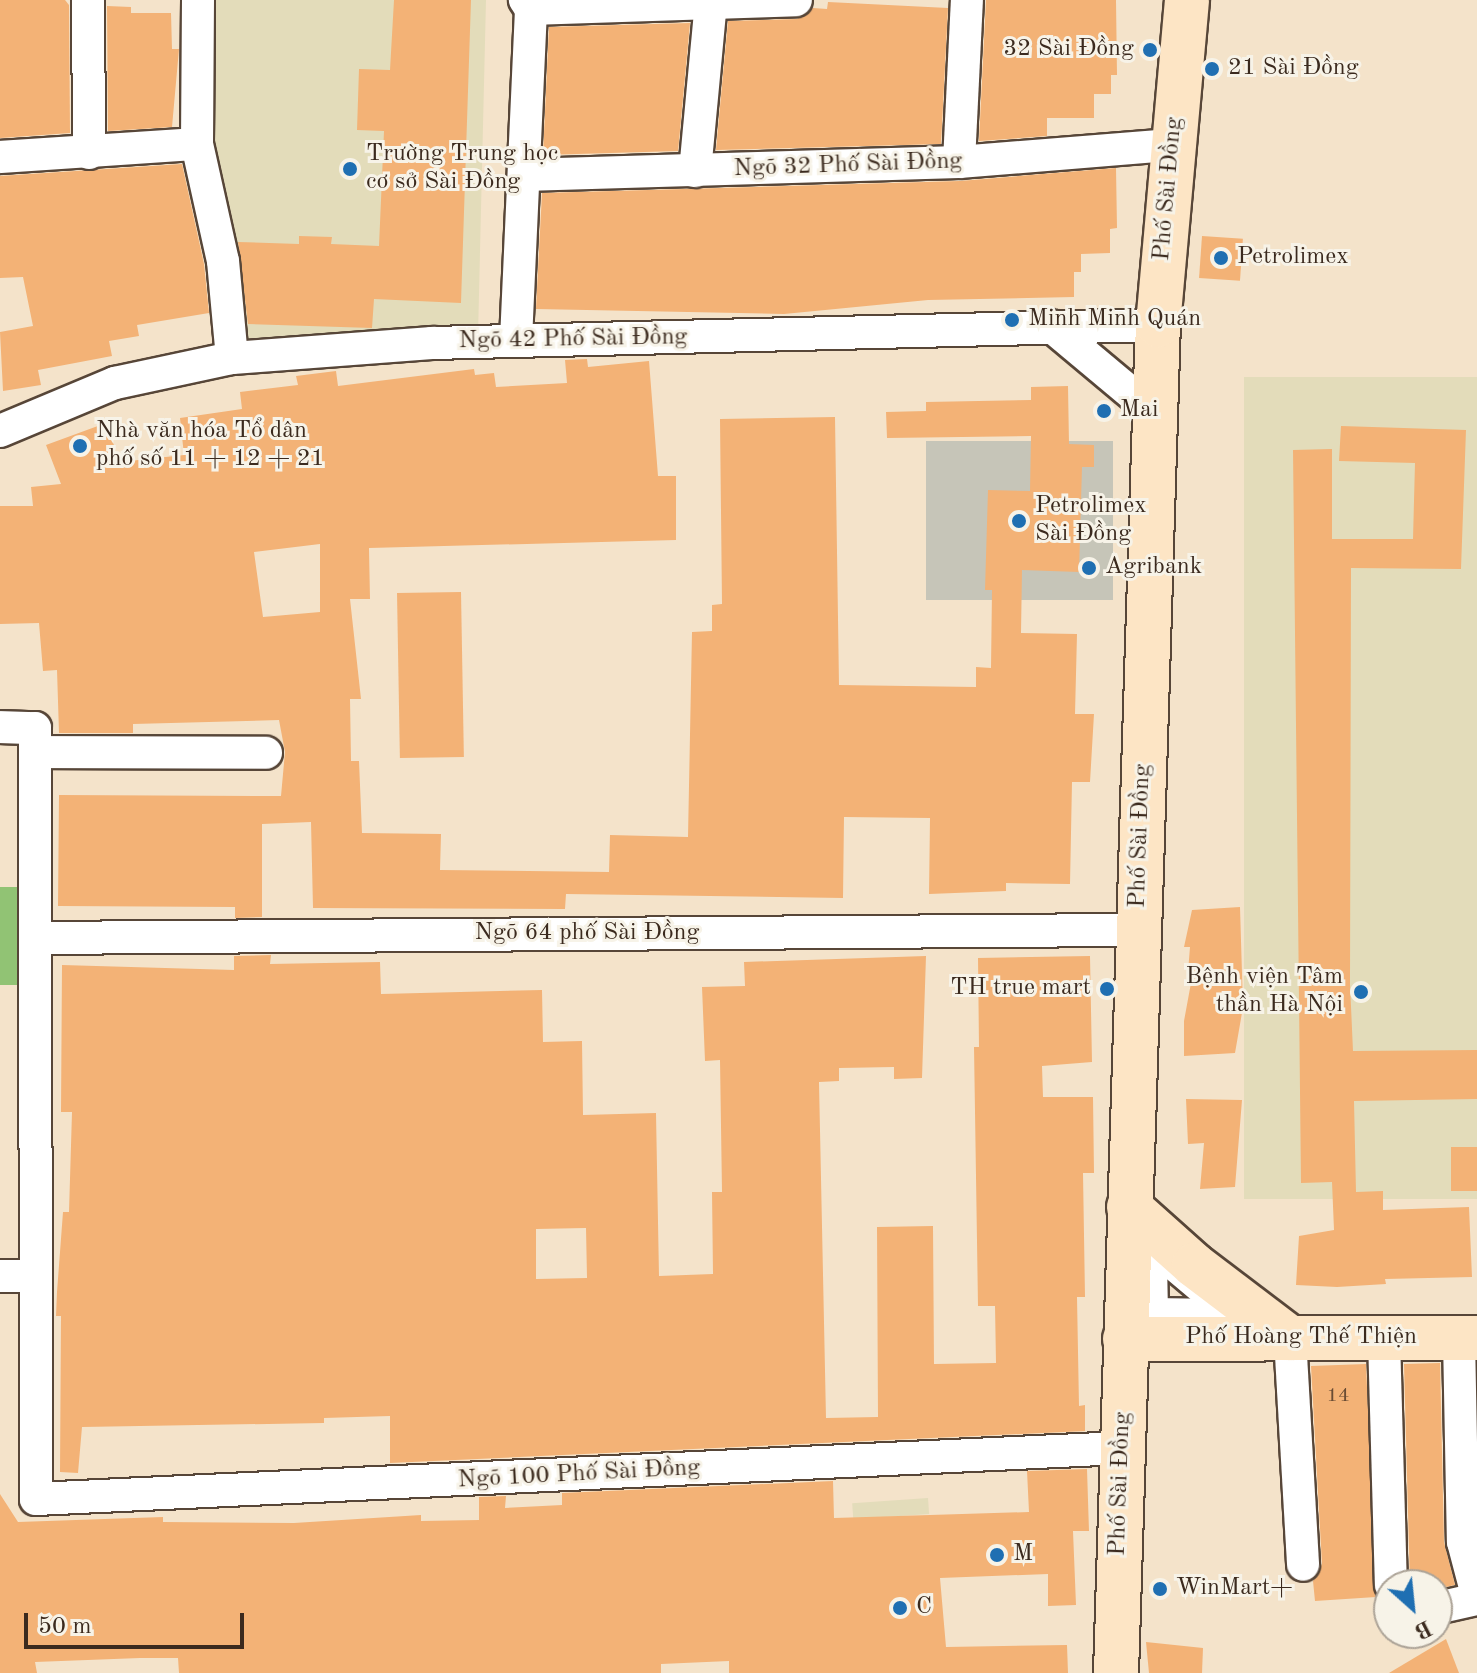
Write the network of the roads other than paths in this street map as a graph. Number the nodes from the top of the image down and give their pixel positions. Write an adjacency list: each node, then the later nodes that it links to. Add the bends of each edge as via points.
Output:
1 (88, 0): 10 (street)
2 (198, 0): 8 (street)
3 (796, 0): 6 (street)
4 (967, 0): 12 (street)
5 (1187, 0): 9 (street, Phố Sài Đồng)
6 (711, 3): 7 (street); 13 (street)
7 (528, 5): 14 (street)
8 (197, 144): 10 (street); 18 (street, via 219,233)
9 (1171, 145): 12 (street, Ngõ 32 Phố Sài Đồng); 15 (street, Phố Sài Đồng)
10 (89, 153): 11 (street)
11 (0, 157)
12 (959, 162): 13 (street, Ngõ 32 Phố Sài Đồng)
13 (695, 171): 14 (street, Ngõ 32 Phố Sài Đồng)
14 (524, 175): 17 (street)
15 (1158, 325): 16 (street, Ngõ 42 Phố Sài Đồng); 19 (street, Phố Sài Đồng)
16 (1051, 326): 17 (street, Ngõ 42 Phố Sài Đồng); 19 (street)
17 (516, 340): 18 (street, Ngõ 42 Phố Sài Đồng)
18 (232, 358): 20 (street, Ngõ 42 Phố Sài Đồng, via 115,383)
19 (1155, 413): 24 (street, Phố Sài Đồng)
20 (0, 431)
21 (0, 727): 22 (street, via 35,728)
22 (35, 752): 23 (street); 25 (street)
23 (266, 753)
24 (1138, 930): 25 (street, Ngõ 64 phố Sài Đồng); 26 (street, Phố Sài Đồng)
25 (35, 938): 28 (street)
26 (1129, 1207): 29 (street, Phố Sài Đồng); 30 (street)
27 (0, 1276): 28 (street)
28 (36, 1276): 33 (street, Ngõ 100 Phố Sài Đồng, via 36,1499)
29 (1141, 1328): 30 (street, Phố Hoàng Thế Thiện); 33 (street, Phố Sài Đồng)
30 (1290, 1338): 31 (street, Phố Hoàng Thế Thiện); 34 (street)
31 (1384, 1338): 32 (street, Phố Hoàng Thế Thiện); 35 (street)
32 (1468, 1338): 36 (street, via 1463,1542)
33 (1122, 1448): 38 (street, Phố Sài Đồng)
34 (1303, 1565)
35 (1391, 1569)
36 (1477, 1597): 37 (street)
37 (1453, 1604)
38 (1116, 1673)

